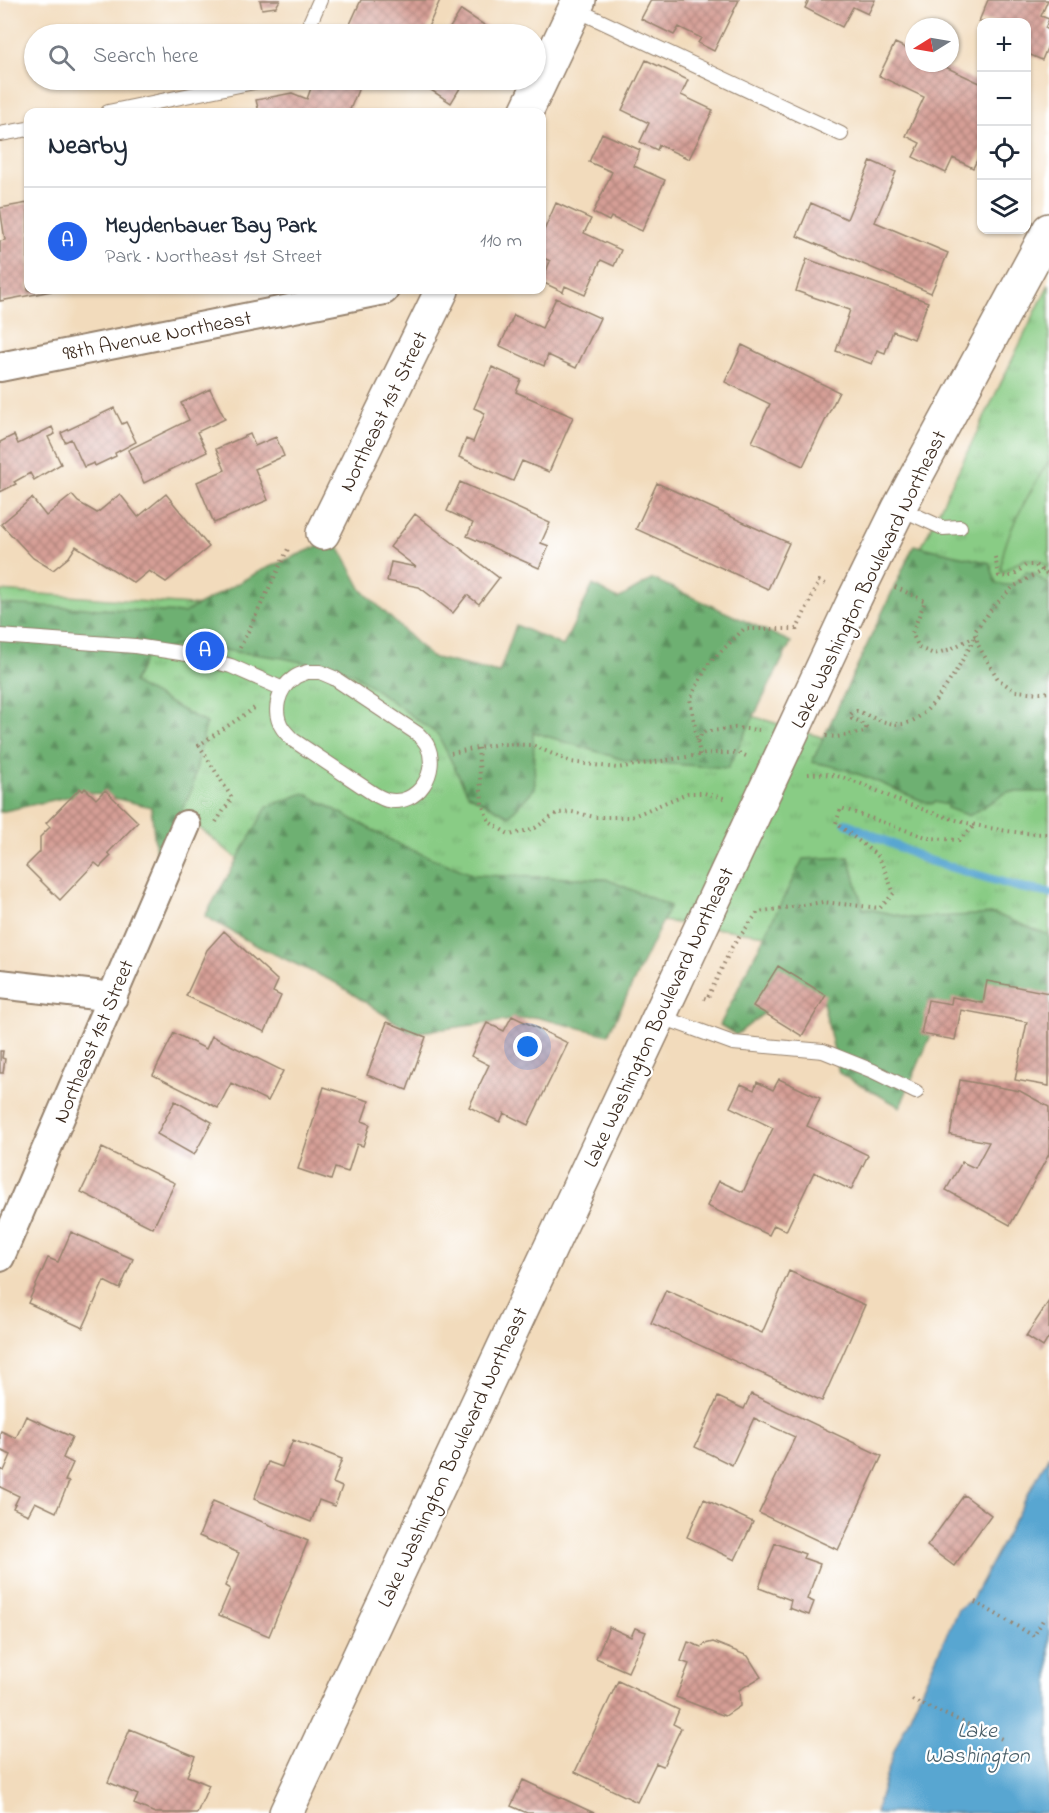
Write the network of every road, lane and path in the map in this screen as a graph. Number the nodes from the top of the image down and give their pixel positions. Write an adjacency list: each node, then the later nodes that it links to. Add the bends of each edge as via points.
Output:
1 (320, 0): 3 (lane)
2 (577, 5): 4 (main road); 11 (lane)
3 (309, 24)
4 (546, 70)
5 (215, 90): 7 (lane)
6 (536, 90): 8 (main road)
7 (127, 108)
8 (528, 108)
9 (24, 130): 10 (lane)
10 (0, 134)
11 (842, 134)
12 (1049, 230): 16 (main road, Lake Washington Boulevard Northeast)
13 (364, 294): 15 (street, 98th Avenue Northeast)
14 (440, 294): 18 (main road, Northeast 1st Street)
15 (0, 367)
16 (898, 508): 17 (lane, via 943,528); 24 (main road, Lake Washington Boulevard Northeast)
17 (960, 527)
18 (323, 533)
19 (288, 549): 27 (path)
20 (996, 557): 21 (path, via 999,576 1015,574 1026,565)
21 (1043, 570): 22 (path); 26 (path, via 1013,587 975,631)
22 (1049, 575)
23 (890, 584): 26 (path, via 925,601 912,633 919,648 934,654)
24 (841, 592): 33 (path, via 819,581 796,629 744,629 709,663 690,699); 47 (main road, Lake Washington Boulevard Northeast, bridge)
25 (0, 636): 27 (lane, via 135,646)
26 (976, 636): 29 (path, via 999,679 1015,691); 32 (path, via 942,694 916,718 904,724 884,722 857,711 850,715 865,725 864,732)
27 (231, 666): 28 (lane)
28 (283, 689): 37 (lane, via 294,677 307,672 334,678 418,734); 37 (lane, via 277,702 283,729 293,740 374,794 402,801 416,794 431,772)
29 (1049, 692)
30 (256, 708): 40 (path, via 199,745 232,798)
31 (769, 731): 33 (path, via 735,728 703,732)
32 (826, 736)
33 (697, 741): 35 (path)
34 (478, 748): 35 (path, via 532,745 571,762 617,768); 37 (path); 39 (path, via 482,804 489,822 510,835 535,828 557,813 631,817 688,793)
35 (700, 755): 36 (path)
36 (748, 756)
37 (430, 757)
38 (798, 774): 42 (path, via 817,773 863,783 901,801)
39 (727, 799)
40 (215, 823)
41 (186, 825): 45 (street, Northeast 1st Street)
42 (974, 826): 43 (path); 46 (path, via 959,840 928,838 841,808 836,823 879,857 894,893 880,908 823,902 758,912 732,947)
43 (1049, 834)
44 (0, 984): 45 (street)
45 (113, 997): 49 (street, Northeast 1st Street)
46 (706, 999)
47 (659, 1016): 48 (lane, via 733,1043 823,1051); 54 (main road, Lake Washington Boulevard Northeast)
48 (916, 1092)
49 (0, 1257)
50 (975, 1602): 51 (path, via 1034,1636)
51 (1043, 1620)
52 (912, 1700): 53 (path)
53 (1002, 1739)
54 (286, 1813)

